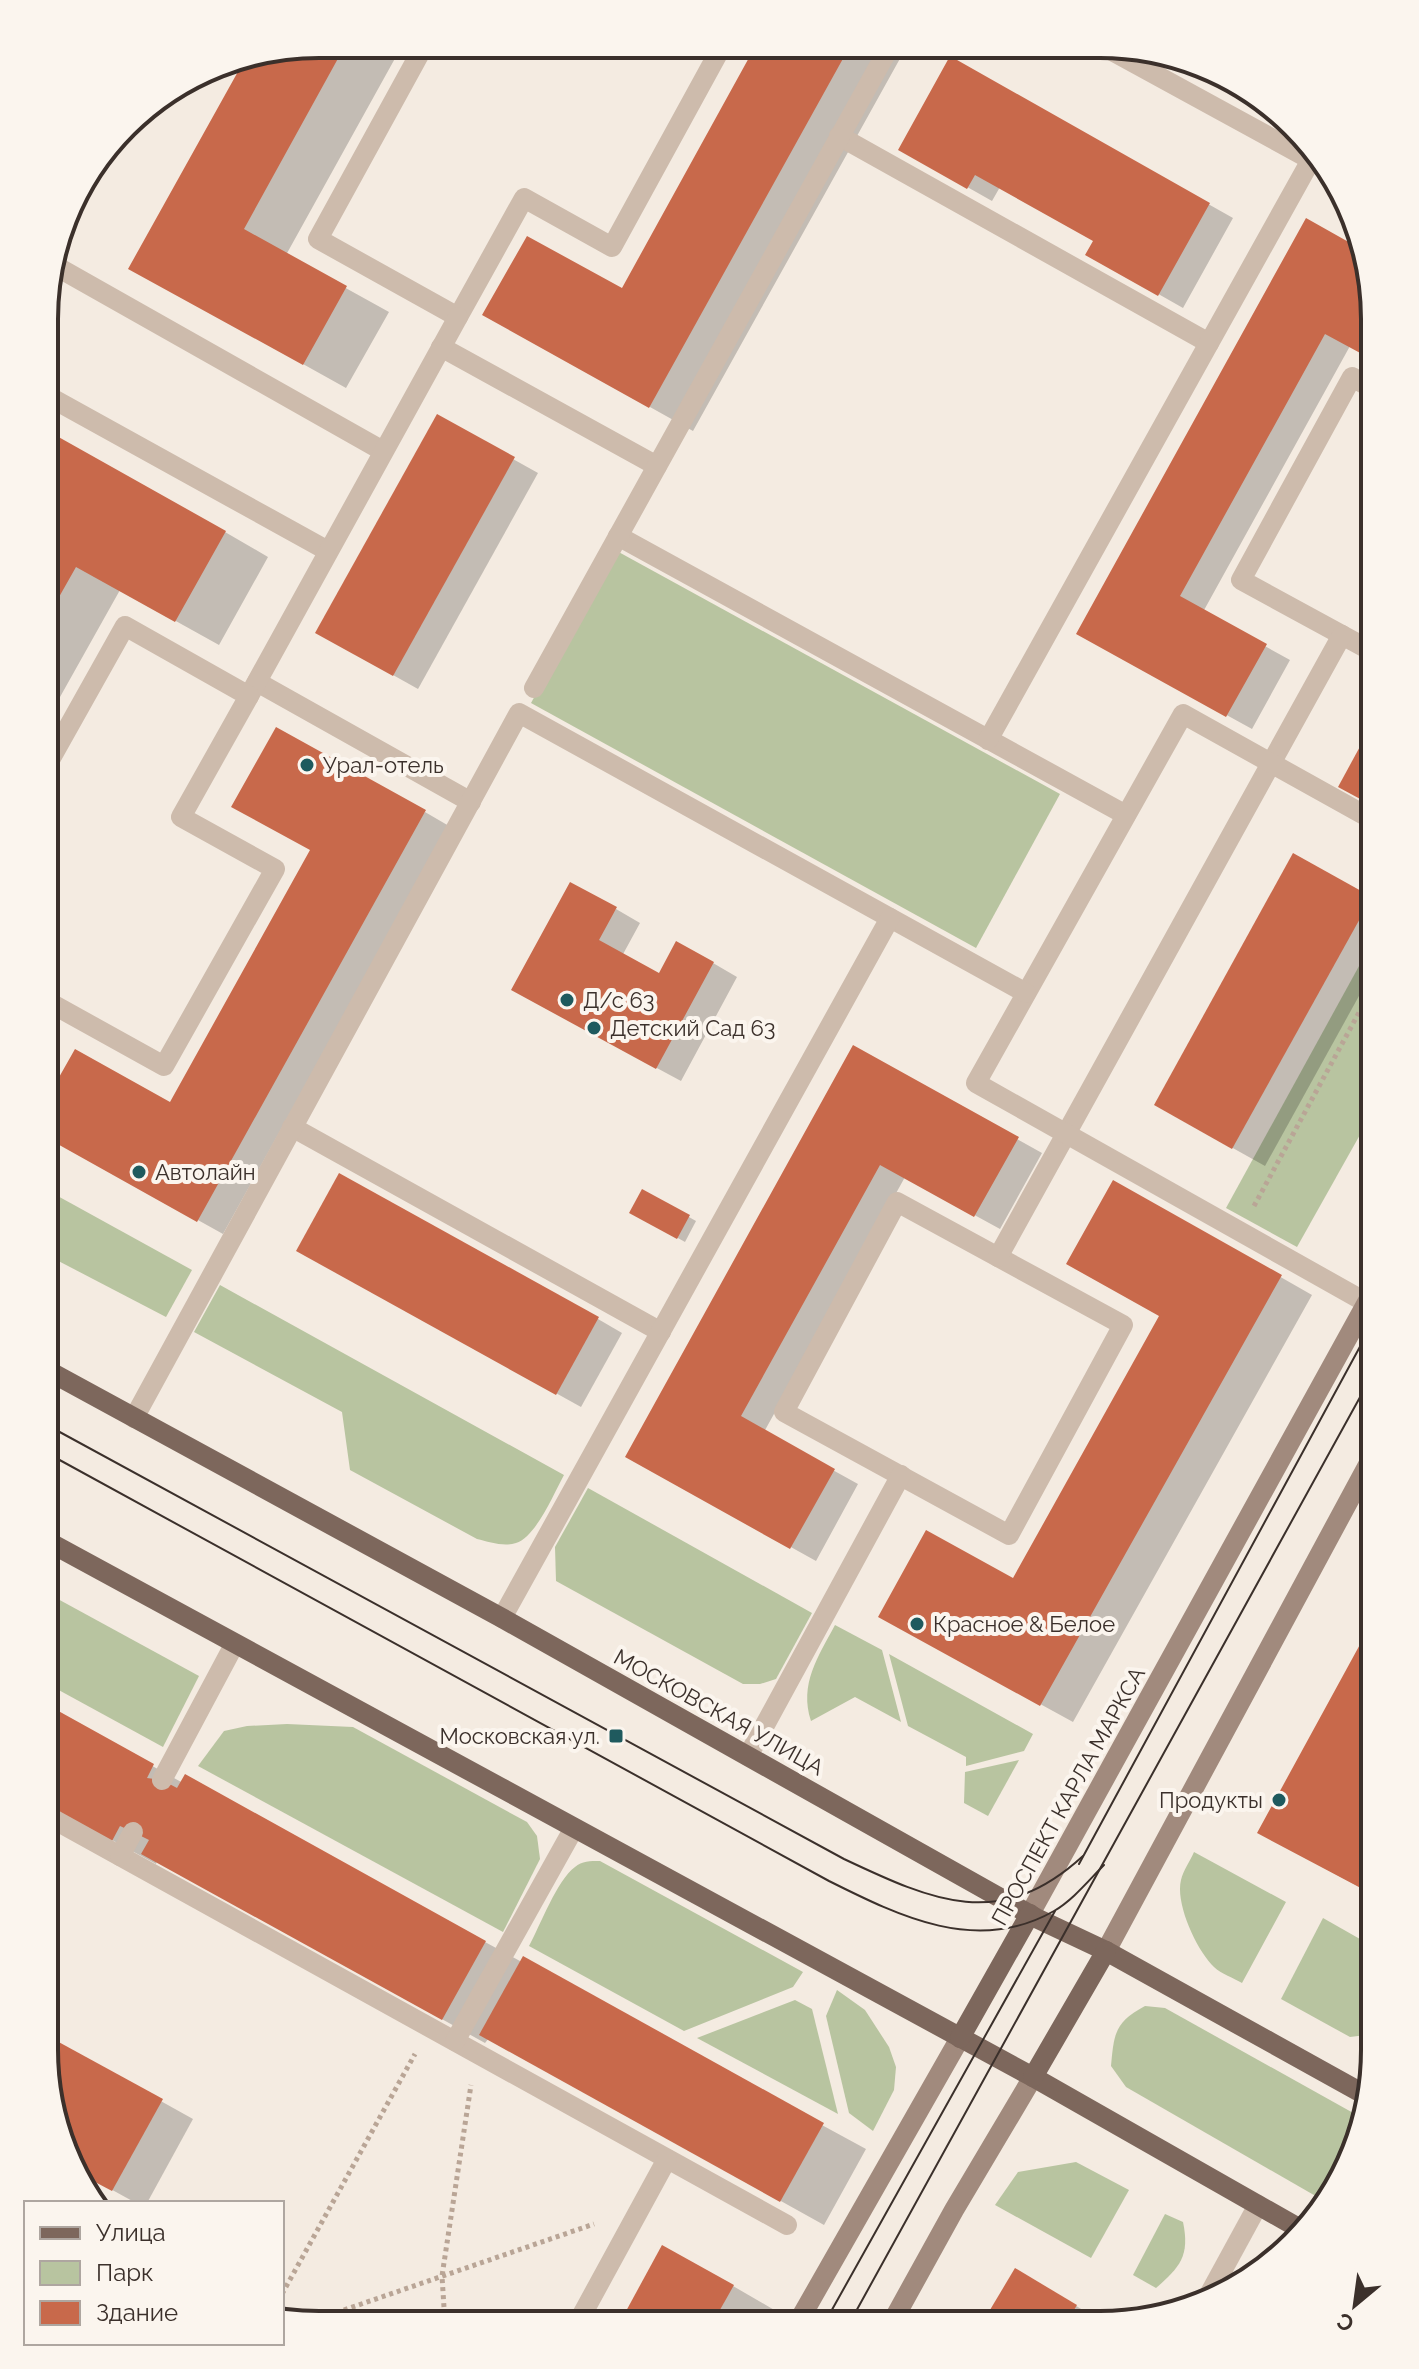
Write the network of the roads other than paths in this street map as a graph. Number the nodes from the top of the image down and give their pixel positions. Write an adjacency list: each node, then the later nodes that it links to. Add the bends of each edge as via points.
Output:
1 (417, 58): 9 (street, via 318,239)
2 (716, 58): 9 (street, via 612,247 524,198)
3 (883, 58): 5 (street)
4 (1128, 60): 6 (street)
5 (839, 136): 10 (street); 15 (street)
6 (1303, 156)
7 (1311, 165): 10 (street)
8 (63, 270): 14 (street)
9 (458, 317): 11 (street)
10 (1209, 343): 22 (street)
11 (441, 347): 14 (street); 15 (street)
12 (1361, 382): 18 (street, via 1352,377 1241,580)
13 (58, 402): 17 (street)
14 (383, 451): 17 (street)
15 (657, 466): 16 (street)
16 (618, 536): 20 (street); 22 (street)
17 (328, 551): 21 (street)
18 (1342, 635): 19 (street); 24 (street)
19 (1361, 645)
20 (534, 688)
21 (253, 689): 23 (street, via 125,626); 25 (street); 30 (street, via 181,817 275,869 164,1066)
22 (988, 740): 27 (street)
23 (58, 746)
24 (1271, 763): 26 (street); 27 (street, via 1183,714); 32 (street)
25 (471, 802): 28 (street, via 519,713); 31 (street)
26 (1361, 813)
27 (1126, 815): 29 (street)
28 (890, 918): 29 (street); 36 (street)
29 (1026, 993): 32 (street, via 976,1083)
30 (58, 1010)
31 (292, 1127): 36 (street); 38 (street)
32 (1066, 1134): 33 (street); 34 (street)
33 (998, 1257): 39 (street, via 897,1202 784,1412); 39 (street, via 1123,1325 1009,1535)
34 (1360, 1290)
35 (1360, 1315): 50 (main road, ПРОСПЕКТ КАРЛА МАРКСА)
36 (661, 1332): 42 (street)
37 (58, 1376): 38 (main road, МОСКОВСКАЯ УЛИЦА)
38 (134, 1418): 42 (main road, МОСКОВСКАЯ УЛИЦА)
39 (901, 1475): 44 (street)
40 (1360, 1479): 51 (main road)
41 (58, 1547): 43 (main road)
42 (502, 1618): 44 (main road, МОСКОВСКАЯ УЛИЦА)
43 (234, 1645): 45 (street); 47 (main road)
44 (748, 1756): 50 (main road, МОСКОВСКАЯ УЛИЦА)
45 (162, 1780)
46 (58, 1822): 49 (street)
47 (574, 1828): 52 (main road); 53 (street)
48 (133, 1832): 49 (street)
49 (120, 1856): 53 (street)
50 (1030, 1914): 51 (main road, МОСКОВСКАЯ УЛИЦА); 52 (main road, ПРОСПЕКТ КАРЛА МАРКСА)
51 (1106, 1951): 54 (main road); 55 (main road, МОСКОВСКАЯ УЛИЦА)
52 (960, 2038): 54 (main road); 62 (main road, ПРОСПЕКТ КАРЛА МАРКСА)
53 (455, 2041): 56 (street)
54 (1033, 2077): 57 (main road); 63 (main road)
55 (1357, 2090)
56 (667, 2159): 58 (street); 61 (street)
57 (1258, 2205): 59 (main road); 60 (street)
58 (787, 2225)
59 (1293, 2225)
60 (1215, 2284)
61 (584, 2311)
62 (804, 2311)
63 (898, 2311)

